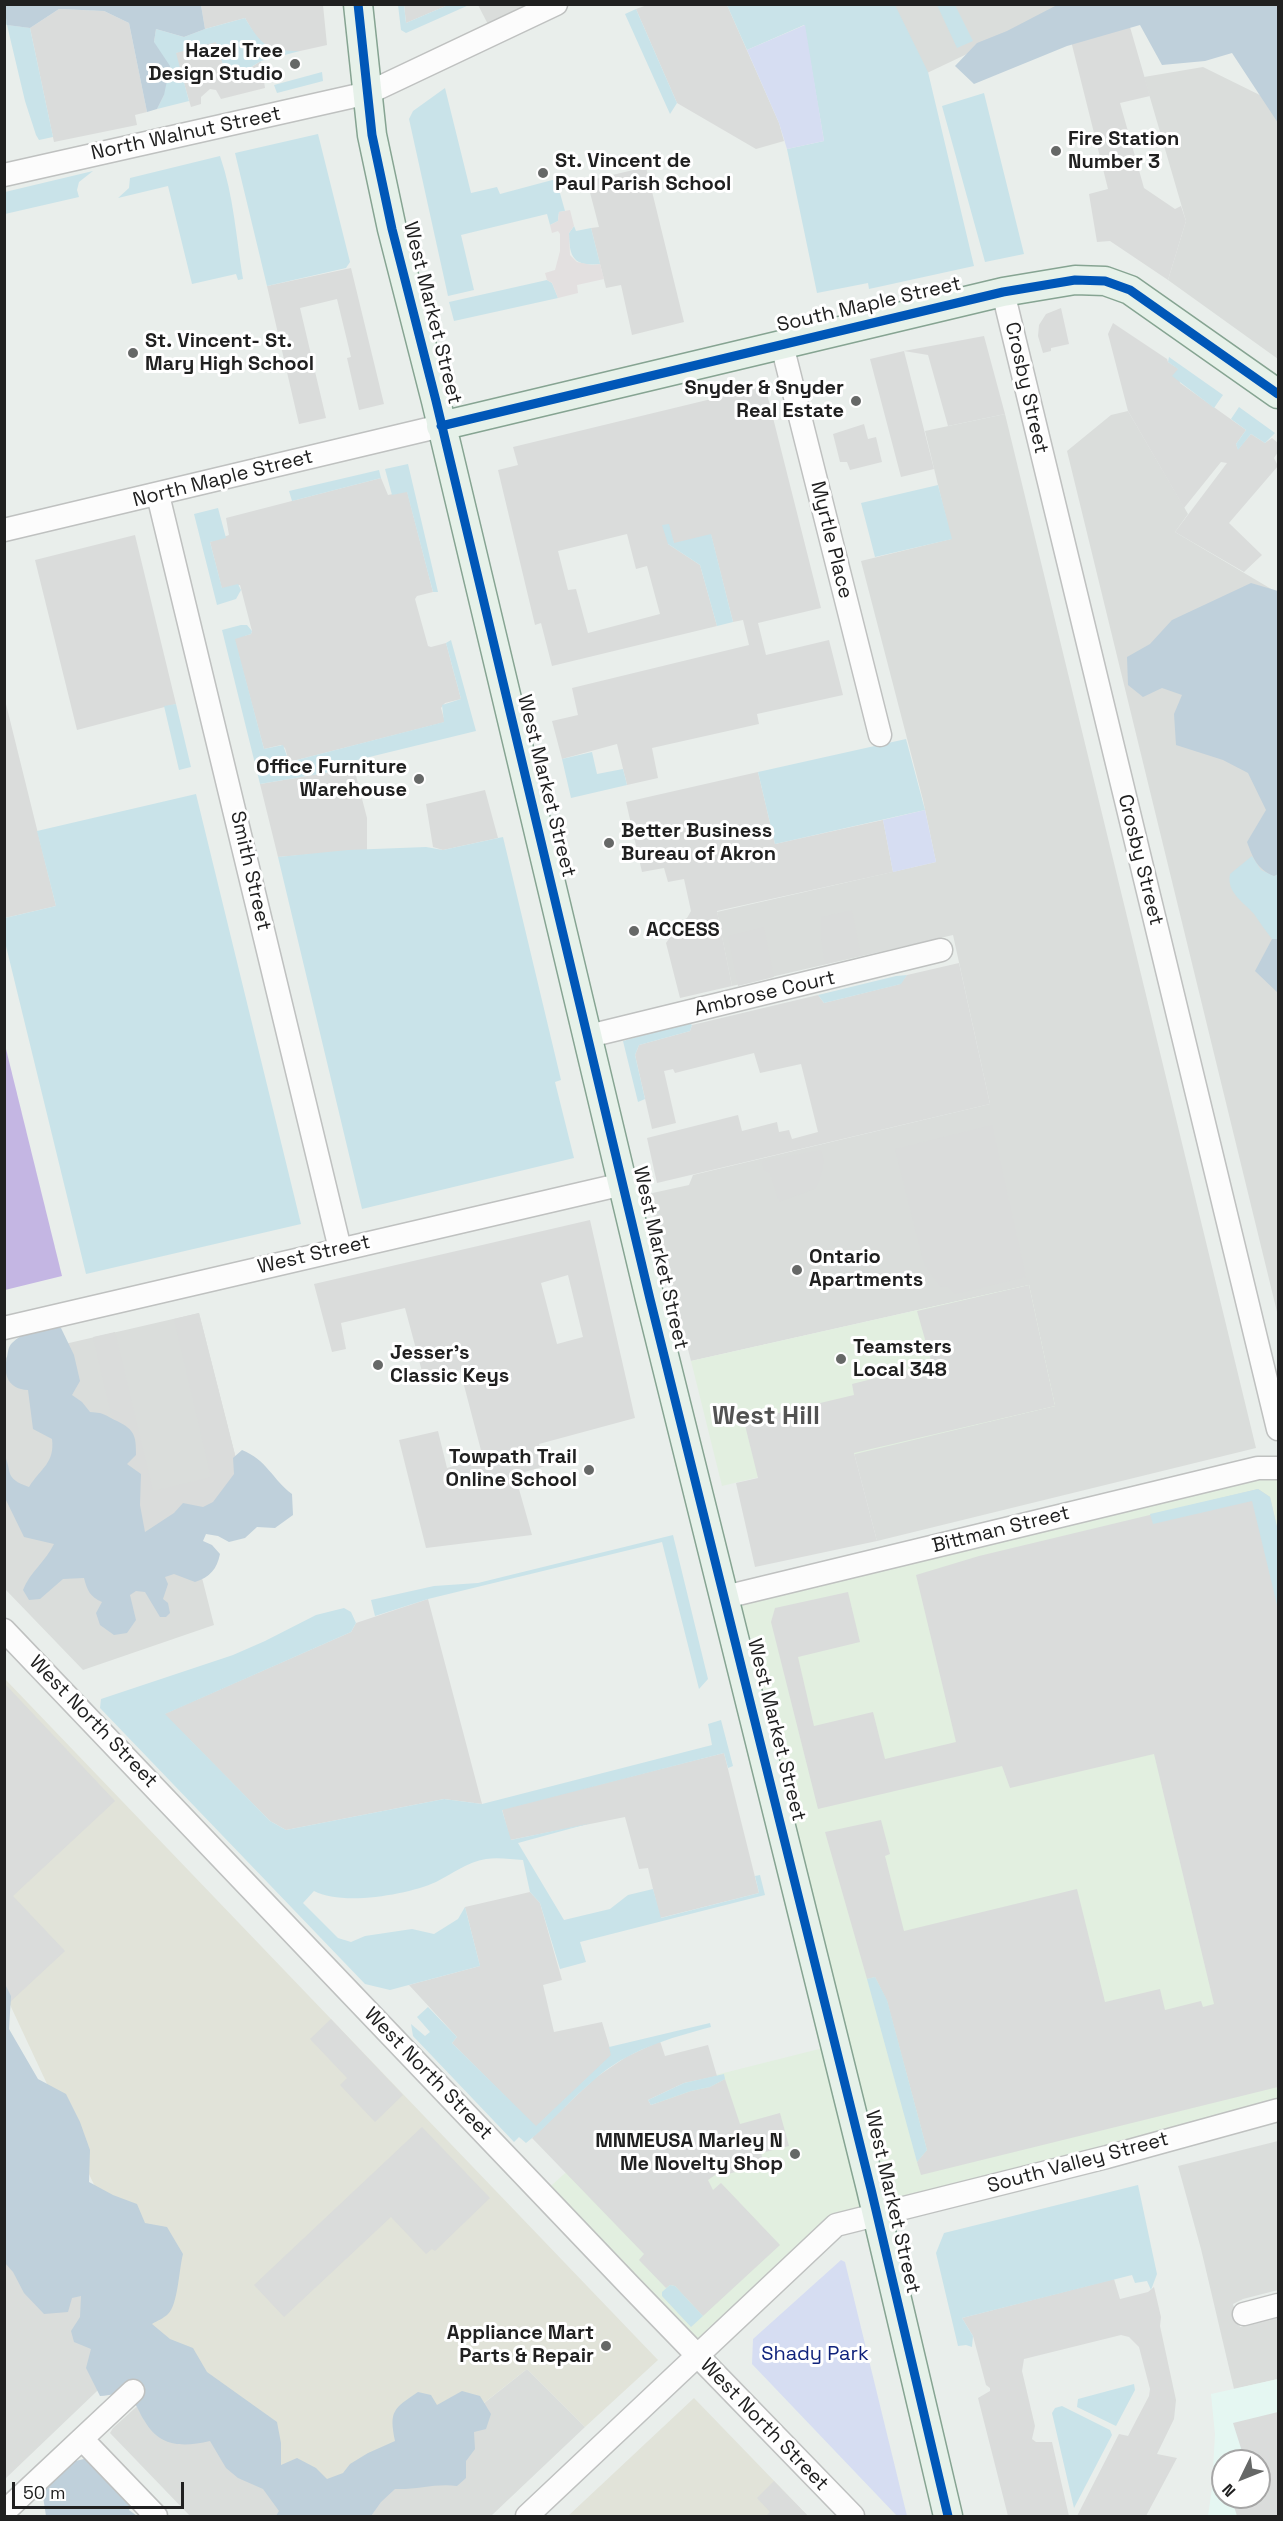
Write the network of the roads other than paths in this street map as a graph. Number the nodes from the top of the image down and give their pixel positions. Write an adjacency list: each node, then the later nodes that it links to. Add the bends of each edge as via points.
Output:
1 (358, 4): 3 (main road, West Market Street)
2 (556, 4): 3 (street, North Walnut Street)
3 (368, 93): 4 (street, North Walnut Street); 8 (main road, West Market Street, via 374,145)
4 (4, 175)
5 (1004, 292): 6 (main road, South Maple Street); 7 (main road, South Maple Street, via 1075,280 1105,280 1130,290); 17 (street, Crosby Street)
6 (782, 345): 8 (main road, South Maple Street); 11 (street, Myrtle Place)
7 (1278, 394)
8 (441, 426): 9 (street, North Maple Street); 13 (main road, West Market Street)
9 (158, 495): 10 (street, North Maple Street); 15 (street, Smith Street)
10 (4, 530)
11 (880, 735)
12 (941, 950): 13 (street, Ambrose Court)
13 (589, 1036): 14 (main road, West Market Street)
14 (624, 1184): 15 (street, West Street); 19 (main road, West Market Street)
15 (340, 1249): 16 (street, West Street)
16 (4, 1328)
17 (1278, 1429)
18 (1278, 1468): 19 (street, Bittman Street, via 1258,1468)
19 (725, 1597): 22 (main road, West Market Street)
20 (4, 1630): 25 (street, West North Street)
21 (1278, 2109): 22 (street, South Valley Street, via 1107,2157)
22 (877, 2214): 25 (street, South Valley Street, via 836,2225); 32 (main road, West Market Street)
23 (1278, 2305): 24 (street)
24 (1244, 2314)
25 (699, 2357): 30 (street, South Valley Street); 31 (street, West North Street)
26 (134, 2391): 27 (street)
27 (82, 2439): 28 (street); 29 (street)
28 (4, 2512)
29 (156, 2517)
30 (527, 2517)
31 (853, 2517)
32 (948, 2517)

